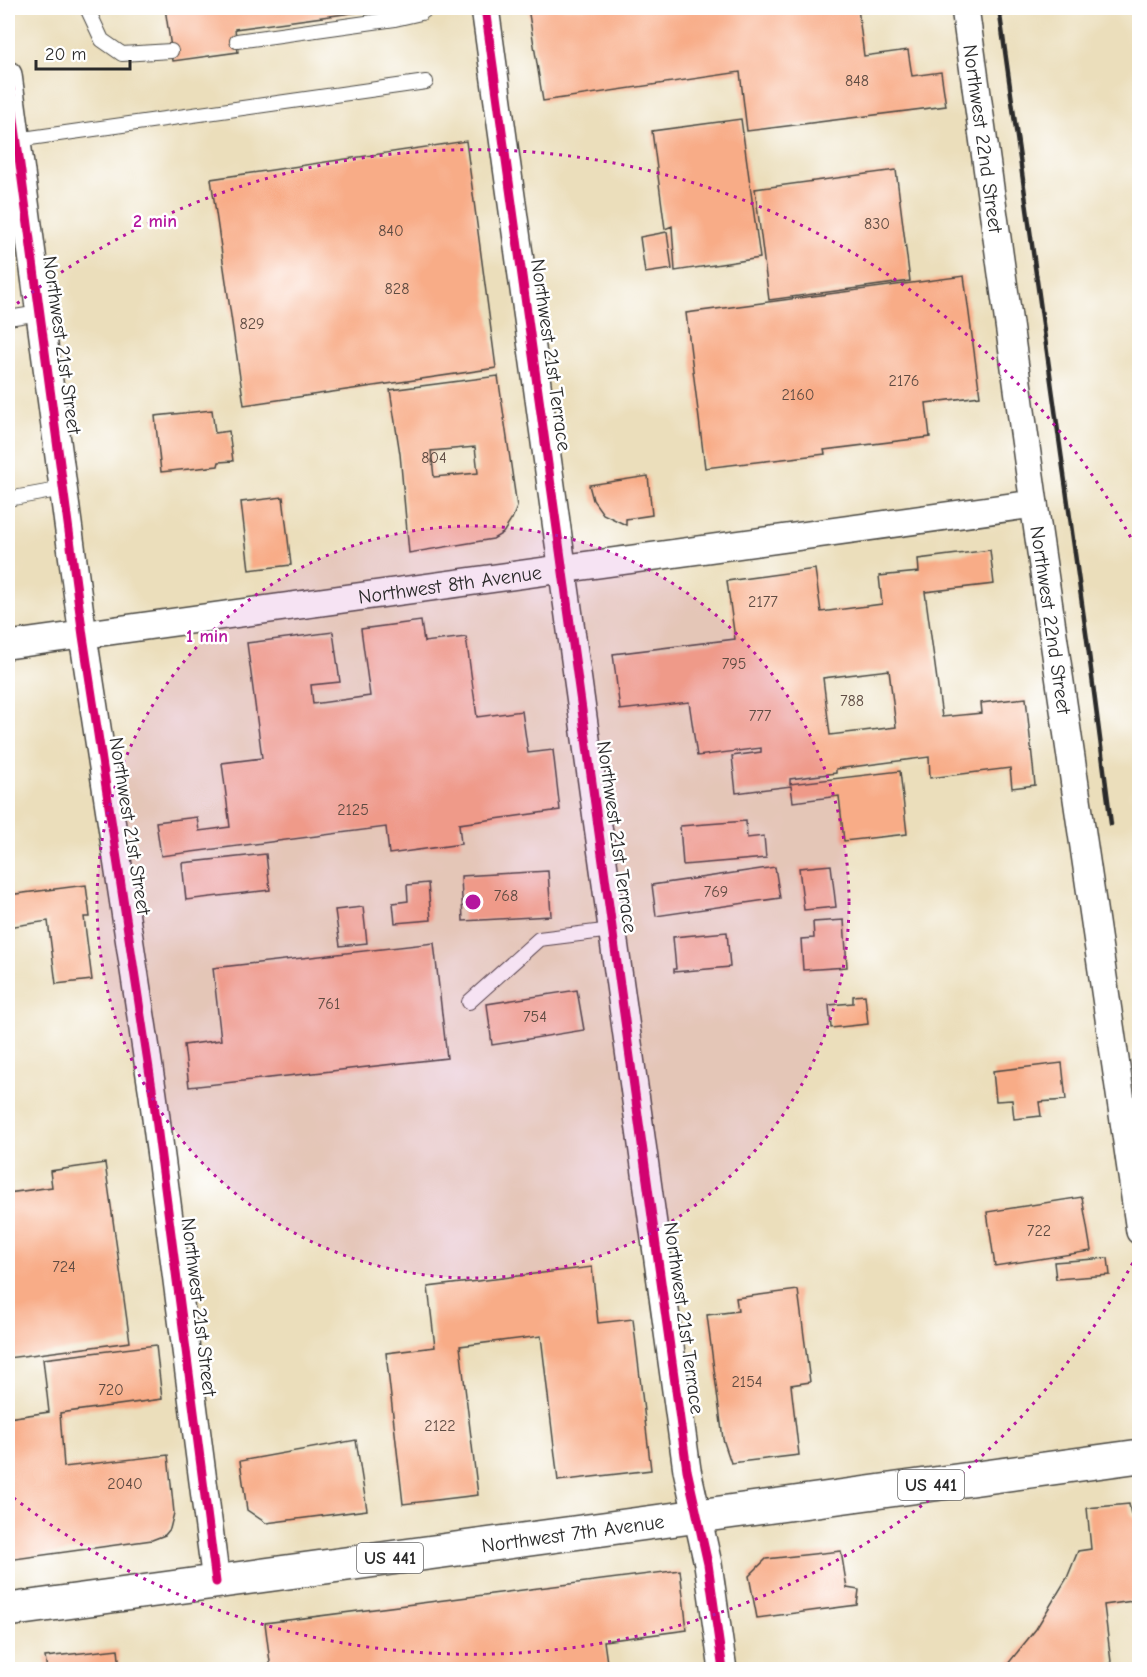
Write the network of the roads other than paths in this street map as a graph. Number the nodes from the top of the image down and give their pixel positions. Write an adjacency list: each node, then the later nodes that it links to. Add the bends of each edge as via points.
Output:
1 (87, 8): 6 (lane, via 102,40 122,54)
2 (428, 8): 5 (lane, via 394,18)
3 (485, 8): 16 (street, Northwest 21st Terrace)
4 (965, 8): 15 (street, Northwest 22nd Street)
5 (237, 41)
6 (171, 51)
7 (8, 75): 9 (street, Northwest 21st Street)
8 (426, 82): 10 (lane)
9 (10, 109): 10 (street, Northwest 21st Street)
10 (16, 140): 11 (street, Northwest 21st Street)
11 (40, 313): 12 (lane); 13 (street, Northwest 21st Street)
12 (8, 318)
13 (63, 489): 14 (lane); 17 (street, Northwest 21st Street)
14 (8, 499)
15 (1034, 504): 16 (street, Northwest 8th Avenue); 21 (street, Northwest 22nd Street)
16 (562, 570): 17 (street, Northwest 8th Avenue); 19 (street, Northwest 21st Terrace)
17 (83, 636): 18 (street, Northwest 8th Avenue); 24 (street, Northwest 21st Street, via 153,1095)
18 (8, 645)
19 (612, 930): 20 (lane, via 540,939); 23 (street, Northwest 21st Terrace, via 687,1470)
20 (469, 1002)
21 (1140, 1231)
22 (1140, 1456): 23 (main road, Northwest 7th Avenue / US 441)
23 (698, 1517): 24 (main road, Northwest 7th Avenue / US 441); 26 (street, Northwest 21st Terrace)
24 (216, 1582): 25 (main road, Northwest 7th Avenue / US 441)
25 (8, 1610)
26 (723, 1670)

